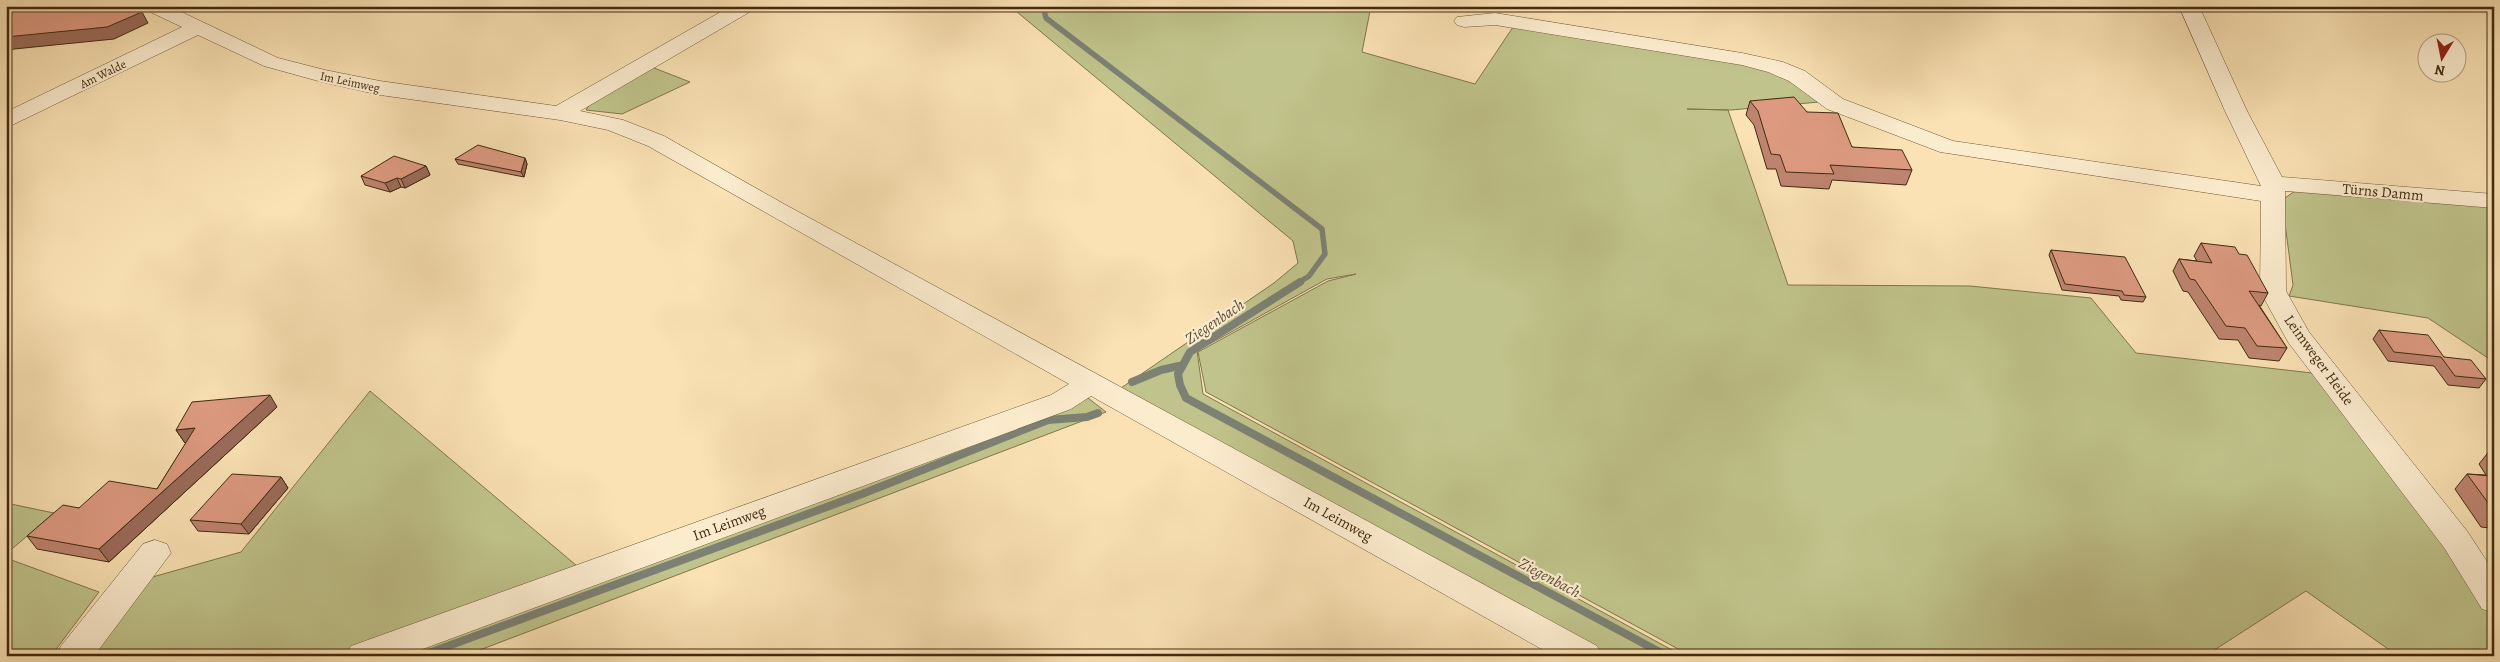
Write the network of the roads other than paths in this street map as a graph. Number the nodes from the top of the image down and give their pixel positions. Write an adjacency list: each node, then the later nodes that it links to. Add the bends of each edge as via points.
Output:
1 (153, 6): 5 (street, Im Leimweg)
2 (746, 6): 6 (street)
3 (2190, 6): 8 (street, Leimweger Heide)
4 (1464, 21): 8 (street, Türns Damm, via 1496,19 1775,67 1798,76 1835,104 1948,146)
5 (199, 27): 6 (street, Im Leimweg, via 271,62 322,76 380,88); 7 (street, Am Walde)
6 (560, 113): 10 (street, Im Leimweg, via 615,125 656,141)
7 (6, 121)
8 (2273, 189): 9 (street, Türns Damm); 12 (street, Leimweger Heide, via 2272,291 2298,336 2456,540)
9 (2494, 201)
10 (1091, 382): 14 (street, Im Leimweg, via 1060,402); 15 (street, Im Leimweg)
11 (155, 553): 13 (street)
12 (2494, 600)
13 (73, 656)
14 (363, 656)
15 (1585, 656)

